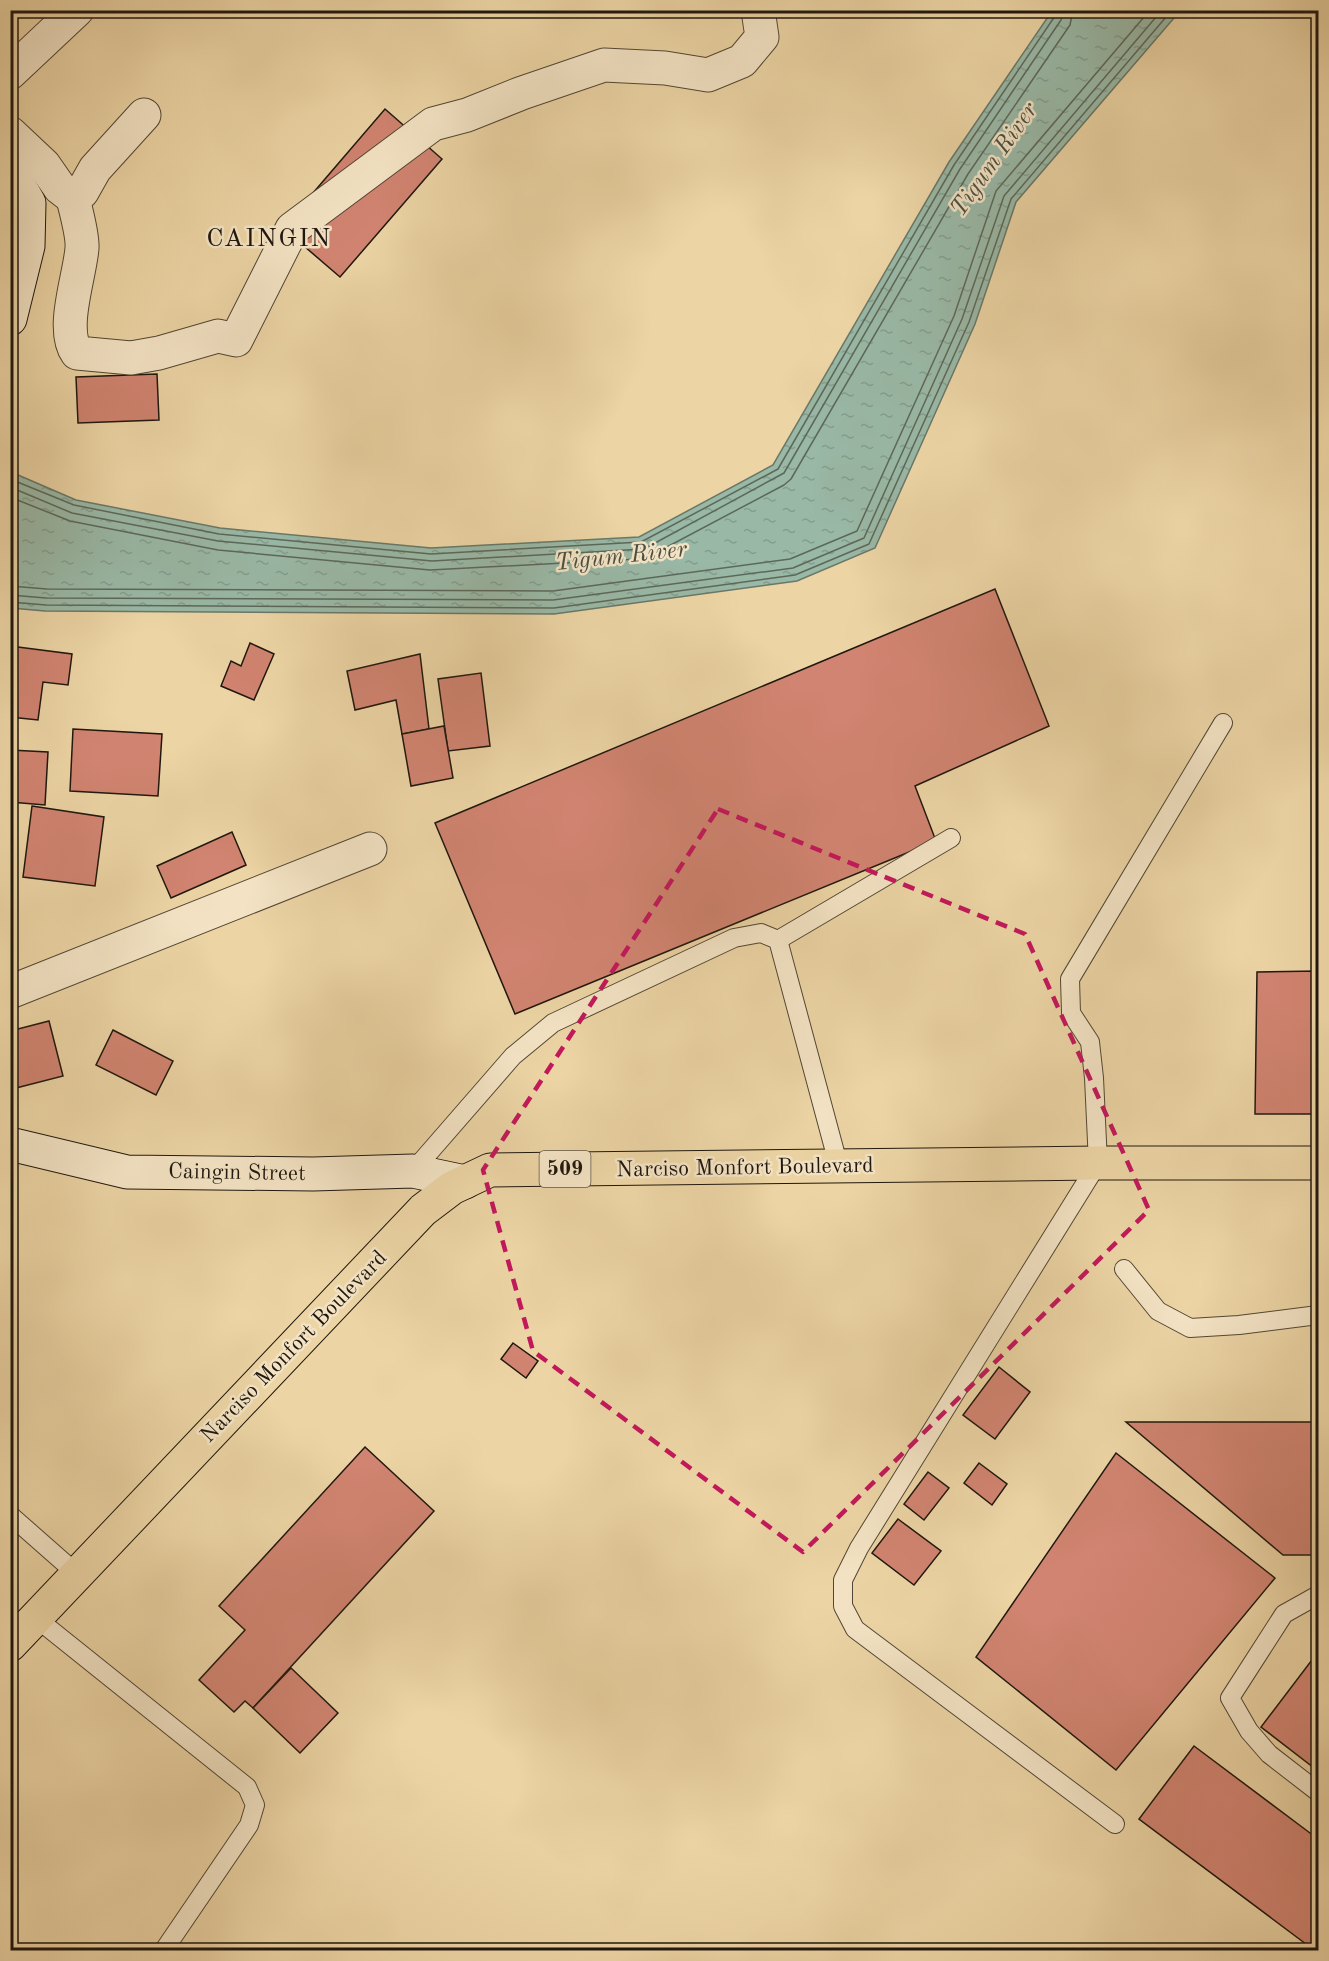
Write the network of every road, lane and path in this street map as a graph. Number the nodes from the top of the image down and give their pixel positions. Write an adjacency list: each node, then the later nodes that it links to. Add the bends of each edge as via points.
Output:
1 (77, 10): 3 (street)
2 (758, 10): 7 (street, via 762,37 742,61 708,75 604,65 433,124 291,229 236,340 218,336 130,358 77,353 71,329 74,284 82,247)
3 (10, 73)
4 (144, 115): 7 (street)
5 (10, 133): 7 (street)
6 (10, 174): 8 (street, via 29,203 28,246)
7 (73, 198)
8 (10, 319)
9 (1223, 723): 15 (lane, via 1070,980 1071,1013 1090,1042)
10 (951, 838): 12 (lane)
11 (370, 849): 13 (street)
12 (778, 940): 17 (lane); 18 (lane, via 761,933 734,938 554,1023 513,1056)
13 (10, 992)
14 (10, 1144): 18 (street, Caingin Street, via 127,1172)
15 (1098, 1163): 16 (main road, Narciso Monfort Boulevard / 509); 17 (main road, Narciso Monfort Boulevard / 509); 28 (lane, via 859,1548 843,1580 843,1606 855,1629)
16 (1318, 1163)
17 (839, 1167): 19 (main road, Narciso Monfort Boulevard / 509, via 490,1170)
18 (413, 1171): 19 (street, Caingin Street)
19 (465, 1182): 23 (main road, Narciso Monfort Boulevard / 509, via 423,1210)
20 (1124, 1269): 21 (lane, via 1158,1311 1190,1328)
21 (1318, 1315)
22 (10, 1515): 23 (lane)
23 (77, 1574): 25 (main road, Narciso Monfort Boulevard / 509)
24 (1318, 1595): 27 (lane, via 1284,1614 1230,1698 1249,1731 1269,1754)
25 (36, 1618): 26 (main road, Narciso Monfort Boulevard / 509); 29 (lane, via 247,1787 255,1805 249,1825)
26 (10, 1645)
27 (1318, 1792)
28 (1115, 1824)
29 (164, 1950)

